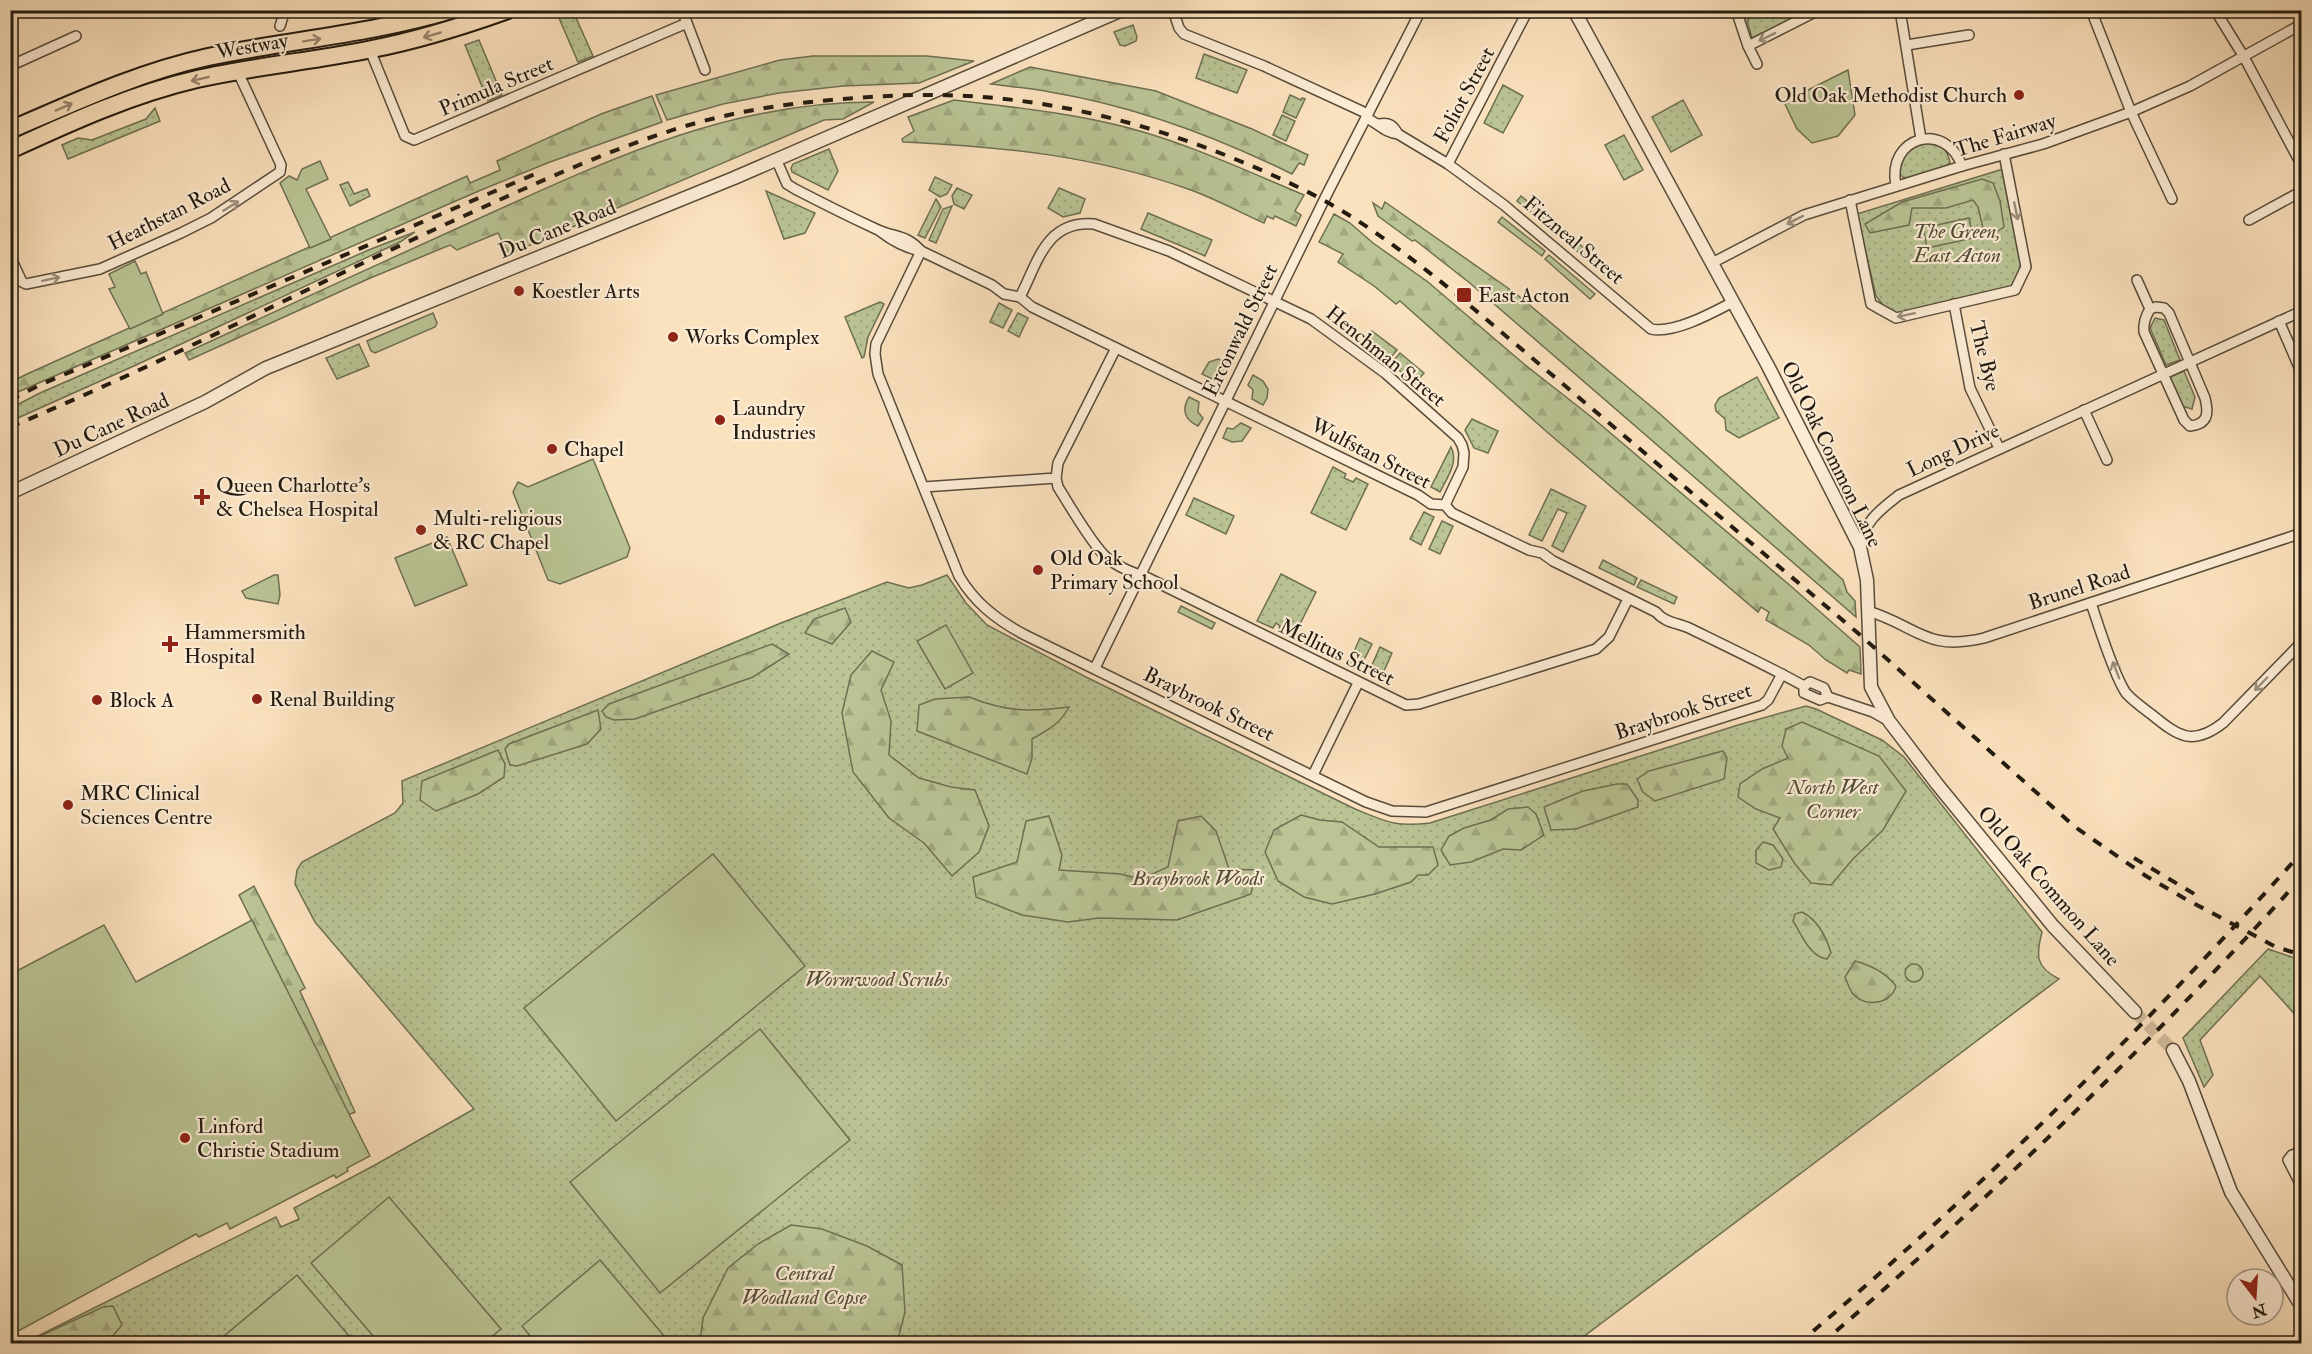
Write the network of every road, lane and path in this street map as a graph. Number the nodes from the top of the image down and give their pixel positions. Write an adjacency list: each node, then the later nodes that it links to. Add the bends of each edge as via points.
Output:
1 (285, 10): 17 (street)
2 (451, 10): 30 (highway, Westway, one-way to 2, via 129,79 207,57 365,32)
3 (508, 10): 22 (highway, Westway, one-way to 22)
4 (682, 10): 15 (street)
5 (1173, 10): 29 (street, via 1184,34 1264,66)
6 (1422, 10): 29 (street, Erconwald Street)
7 (1528, 10): 36 (street, Foliot Street)
8 (1574, 10): 46 (street, Old Oak Common Lane)
9 (1751, 10): 21 (street, via 1738,16)
10 (1819, 10): 21 (street, one-way to 21)
11 (1900, 10): 20 (street)
12 (2091, 10): 28 (street)
13 (2215, 10): 23 (street)
14 (1118, 11): 35 (street, Du Cane Road)
15 (687, 23): 22 (street, Primula Street, via 414,140 405,136); 27 (street)
16 (2301, 24): 23 (street, The Fairway)
17 (280, 26)
18 (1969, 35): 20 (street)
19 (76, 36): 25 (street)
20 (1907, 45): 31 (street)
21 (1748, 46): 24 (street)
22 (370, 50): 26 (highway, Westway)
23 (2244, 57): 28 (street, The Fairway); 34 (street)
24 (1757, 64)
25 (10, 66)
26 (237, 70): 32 (highway, Westway, one-way to 32, via 120,102); 45 (street, Heathstan Road, one-way to 26, via 26,284 100,268 211,218 280,172)
27 (705, 70)
28 (2132, 112): 33 (street, The Fairway); 42 (street)
29 (1367, 116): 36 (street, Fitzneal Street, via 1389,133 1398,134); 49 (street, Erconwald Street)
30 (10, 130)
31 (1922, 139): 37 (street, via 1947,144); 39 (street, via 1913,141 1897,157)
32 (10, 150)
33 (2004, 154): 37 (street, The Fairway); 51 (street, one-way to 51, via 2026,267 2015,290)
34 (2299, 154): 38 (street)
35 (776, 159): 44 (street, Wulfstan Street, via 787,184 881,232 912,241); 65 (street, Du Cane Road, via 266,369 205,402)
36 (1448, 164): 50 (street, Fitzneal Street, via 1651,329 1672,328)
37 (1962, 166): 39 (street, The Fairway)
38 (2301, 166)
39 (1896, 186): 41 (street, The Fairway)
40 (2301, 191): 43 (street)
41 (1850, 200): 46 (street, The Fairway, one-way to 46, via 1804,215); 51 (street, one-way to 41, via 1896,318 1871,304)
42 (2172, 200)
43 (2249, 220)
44 (921, 251): 48 (street, Wulfstan Street, via 1004,294); 64 (street, Braybrook Street, via 879,336 875,354 878,374)
45 (10, 256)
46 (1712, 263): 50 (street, Old Oak Common Lane)
47 (2137, 280): 52 (street)
48 (1020, 297): 49 (street, Henchman Street, via 1047,243 1062,229 1094,224 1169,250); 55 (street, Wulfstan Street, via 1032,307)
49 (1274, 301): 59 (street, Erconwald Street); 66 (street, Henchman Street, via 1344,341 1458,438 1464,453 1463,467)
50 (1733, 302): 68 (street, Old Oak Common Lane)
51 (1954, 304): 61 (street, The Bye, via 1970,388)
52 (2150, 309): 56 (street, via 2164,308 2169,313); 57 (street, via 2143,322 2144,332)
53 (2301, 311): 54 (street, Long Drive)
54 (2279, 321): 56 (street, Long Drive); 58 (street)
55 (1116, 348): 59 (street, Wulfstan Street); 63 (street, via 1058,463)
56 (2191, 360): 57 (street, Long Drive); 57 (street, via 2208,411 2199,425 2190,426 2184,420)
57 (2163, 373): 60 (street, Long Drive)
58 (2301, 374)
59 (1225, 402): 66 (street, Wulfstan Street, via 1431,504); 69 (street, Erconwald Street)
60 (2084, 410): 61 (street, Long Drive); 62 (street)
61 (1999, 448): 68 (street, Long Drive, via 1899,495 1866,524)
62 (2107, 460)
63 (1056, 478): 64 (street); 69 (street, Mellitus Street, via 1058,487 1106,556)
64 (924, 487): 74 (street, Braybrook Street, via 959,576 975,599 1004,623)
65 (10, 493)
66 (1445, 505): 70 (street, Wulfstan Street, via 1452,513 1529,550 1542,552)
67 (2301, 533): 71 (street, Brunel Road)
68 (1860, 547): 72 (street, Old Oak Common Lane)
69 (1141, 575): 74 (street, Erconwald Street); 76 (street, Mellitus Street)
70 (1628, 599): 75 (street, Wulfstan Street); 76 (street, Mellitus Street, via 1609,637 1596,649 1498,680 1412,705)
71 (2091, 603): 72 (street, Brunel Road, via 1959,643 1922,636); 73 (street, one-way to 71, via 2223,723 2210,733 2186,737 2163,724 2126,693)
72 (1868, 611): 79 (street, Old Oak Common Lane, via 1871,687)
73 (2301, 642)
74 (1095, 668): 80 (street, Braybrook Street)
75 (1782, 674): 77 (street, Wulfstan Street); 80 (street, Braybrook Street, via 1762,705 1426,812 1378,808)
76 (1358, 683): 80 (street)
77 (1804, 686): 78 (street, Wulfstan Street, via 1810,682 1824,688); 78 (street, Wulfstan Street, via 1804,693 1814,698)
78 (1828, 697): 79 (street, Wulfstan Street)
79 (1889, 721): 81 (street, Old Oak Common Lane, via 2027,896)
80 (1313, 775)
81 (2135, 1012)
82 (2174, 1050): 85 (street, via 2231,1192)
83 (2301, 1152): 84 (street, via 2288,1160)
84 (2301, 1187)
85 (2301, 1307)

